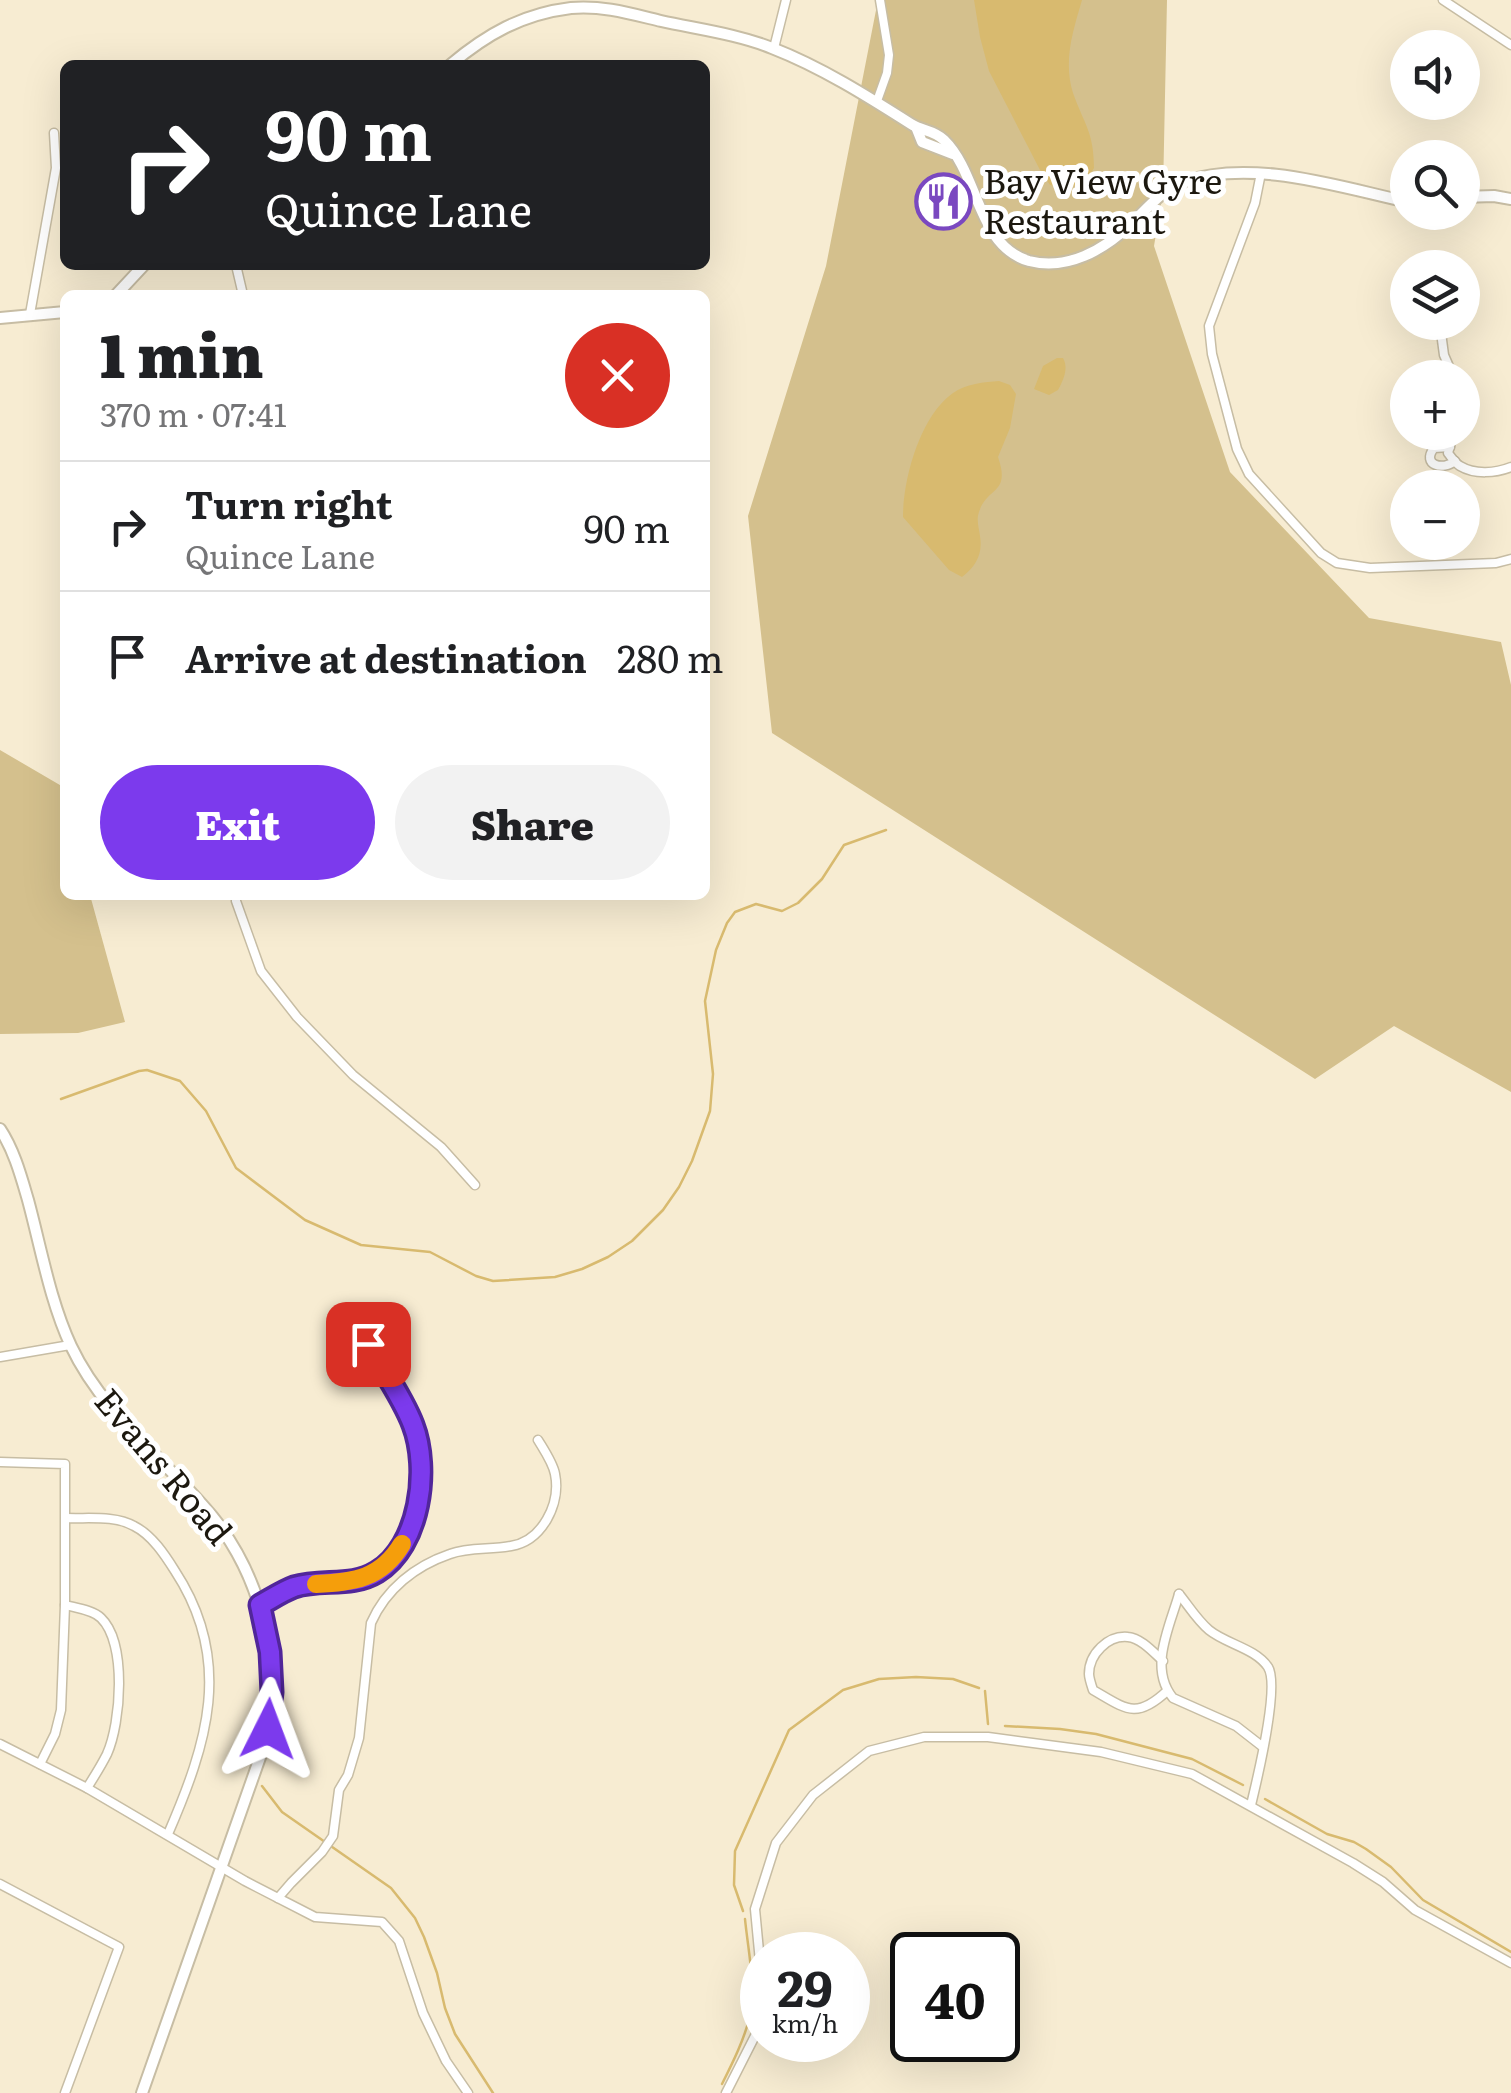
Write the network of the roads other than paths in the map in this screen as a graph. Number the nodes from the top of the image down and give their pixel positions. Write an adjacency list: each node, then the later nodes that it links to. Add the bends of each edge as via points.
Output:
1 (786, 0): 6 (street)
2 (880, 0): 8 (street, via 889,55)
3 (1444, 0): 5 (street)
4 (592, 4): 6 (street); 7 (street, via 520,20)
5 (1511, 45)
6 (774, 48): 8 (street)
7 (456, 60)
8 (877, 101): 10 (street, via 916,127 922,142 954,154 1000,244 1051,265 1100,247 1184,182)
9 (54, 134): 17 (street, via 56,168)
10 (1261, 173): 12 (street); 23 (street, via 1209,326 1237,449 1249,474 1336,563 1370,568)
11 (1480, 196): 13 (street)
12 (1390, 198)
13 (1511, 199)
14 (139, 270): 15 (street)
15 (121, 290)
16 (60, 312): 17 (street)
17 (30, 314): 18 (street)
18 (0, 318)
19 (1432, 450): 21 (street, via 1433,465)
20 (1449, 450): 21 (street)
21 (1455, 461): 22 (street, via 1485,472)
22 (1511, 466)
23 (1511, 559)
24 (236, 900): 26 (street, via 261,971 298,1017)
25 (0, 1129): 28 (street, Evans Road, via 16,1160)
26 (475, 1185)
27 (368, 1344): 34 (street, via 417,1440 420,1493 411,1530 377,1572 352,1582 294,1587)
28 (70, 1345): 29 (street); 34 (street, Evans Road, via 118,1416 212,1516)
29 (0, 1356)
30 (538, 1440): 45 (street, via 556,1481 542,1529 512,1546 453,1553 427,1564 378,1606 359,1738 339,1790 331,1840)
31 (0, 1462): 32 (street, via 65,1464)
32 (66, 1518): 33 (street); 42 (street, via 134,1526 168,1560 199,1616 210,1666 209,1710 200,1754)
33 (65, 1605): 39 (street, via 62,1710); 40 (street, via 98,1614 111,1631 118,1667 118,1712 108,1751)
34 (260, 1605): 43 (street, Evans Road, via 270,1652 268,1729)
35 (1162, 1661): 36 (street); 36 (street, via 1130,1636 1106,1642 1088,1675 1093,1690 1138,1710); 38 (street, via 1179,1594 1208,1629 1268,1667 1272,1695)
36 (1167, 1691): 38 (street)
37 (0, 1744): 39 (street)
38 (1263, 1747): 41 (street)
39 (40, 1764): 40 (street)
40 (87, 1788): 42 (street)
41 (1251, 1804): 46 (street, via 1192,1774 1101,1752 988,1737 924,1738 869,1751 813,1794 776,1842 755,1909); 47 (street)
42 (168, 1834): 43 (street)
43 (222, 1866): 45 (street); 50 (street, Evans Road)
44 (0, 1884): 49 (street, via 119,1947)
45 (278, 1898): 51 (street, via 315,1917 382,1922 399,1942 422,2013)
46 (757, 1932)
47 (1511, 1963)
48 (742, 2062): 52 (street)
49 (65, 2093)
50 (142, 2093)
51 (468, 2093)
52 (726, 2093)

